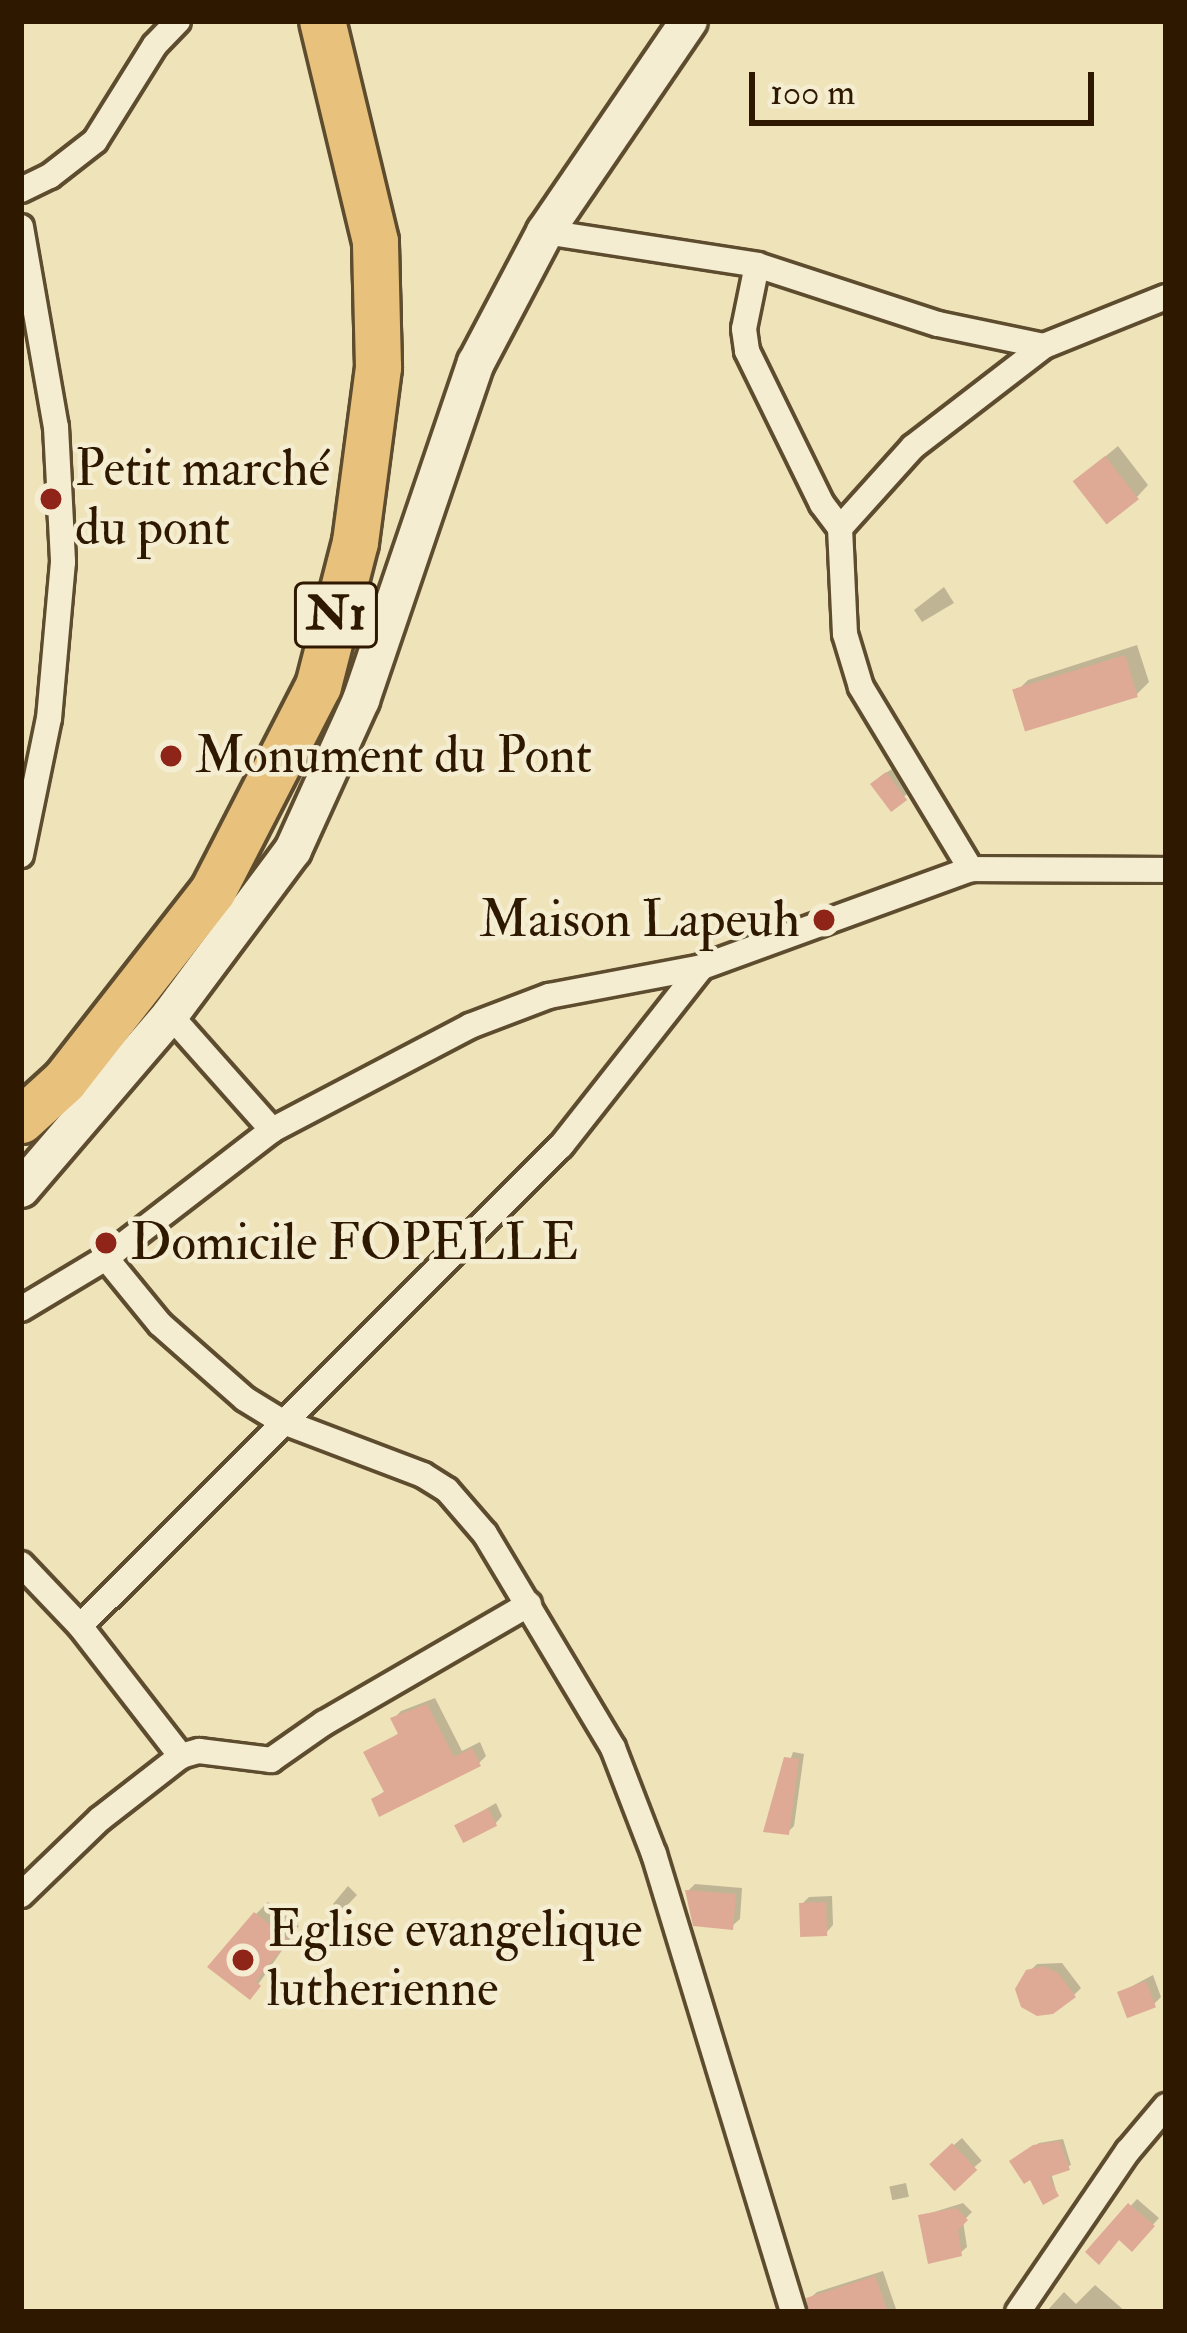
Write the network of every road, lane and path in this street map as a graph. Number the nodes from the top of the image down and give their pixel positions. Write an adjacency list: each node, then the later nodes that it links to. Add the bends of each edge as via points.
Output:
1 (178, 21): 4 (street, via 94,141)
2 (322, 21): 16 (highway, N1, via 375,242 378,367 355,542 319,686 213,890 64,1081)
3 (689, 21): 6 (street)
4 (21, 190)
5 (21, 227): 11 (street, via 56,427 63,562 49,718)
6 (545, 232): 7 (street); 15 (street, via 476,363 361,700 293,850)
7 (757, 265): 9 (street, via 938,323); 10 (street, via 747,351)
8 (1166, 297): 9 (street)
9 (1043, 346): 10 (street, via 913,447)
10 (840, 528): 12 (street, via 845,634 861,687)
11 (21, 855)
12 (971, 869): 13 (street); 14 (street)
13 (1166, 869)
14 (702, 968): 17 (street, via 549,996 470,1026); 21 (street, via 560,1146)
15 (170, 1015): 17 (street); 18 (street)
16 (21, 1120)
17 (272, 1130): 19 (street)
18 (21, 1190)
19 (106, 1258): 20 (street); 21 (street, via 200,1364)
20 (21, 1309)
21 (281, 1420): 23 (street, via 447,1490 471,1513); 24 (street)
22 (21, 1564): 24 (street)
23 (529, 1604): 25 (street, via 271,1760); 29 (street, via 613,1748 654,1853)
24 (80, 1626): 25 (street)
25 (182, 1756): 26 (street)
26 (21, 1895)
27 (1166, 2106): 28 (street)
28 (1027, 2308)
29 (793, 2312)

